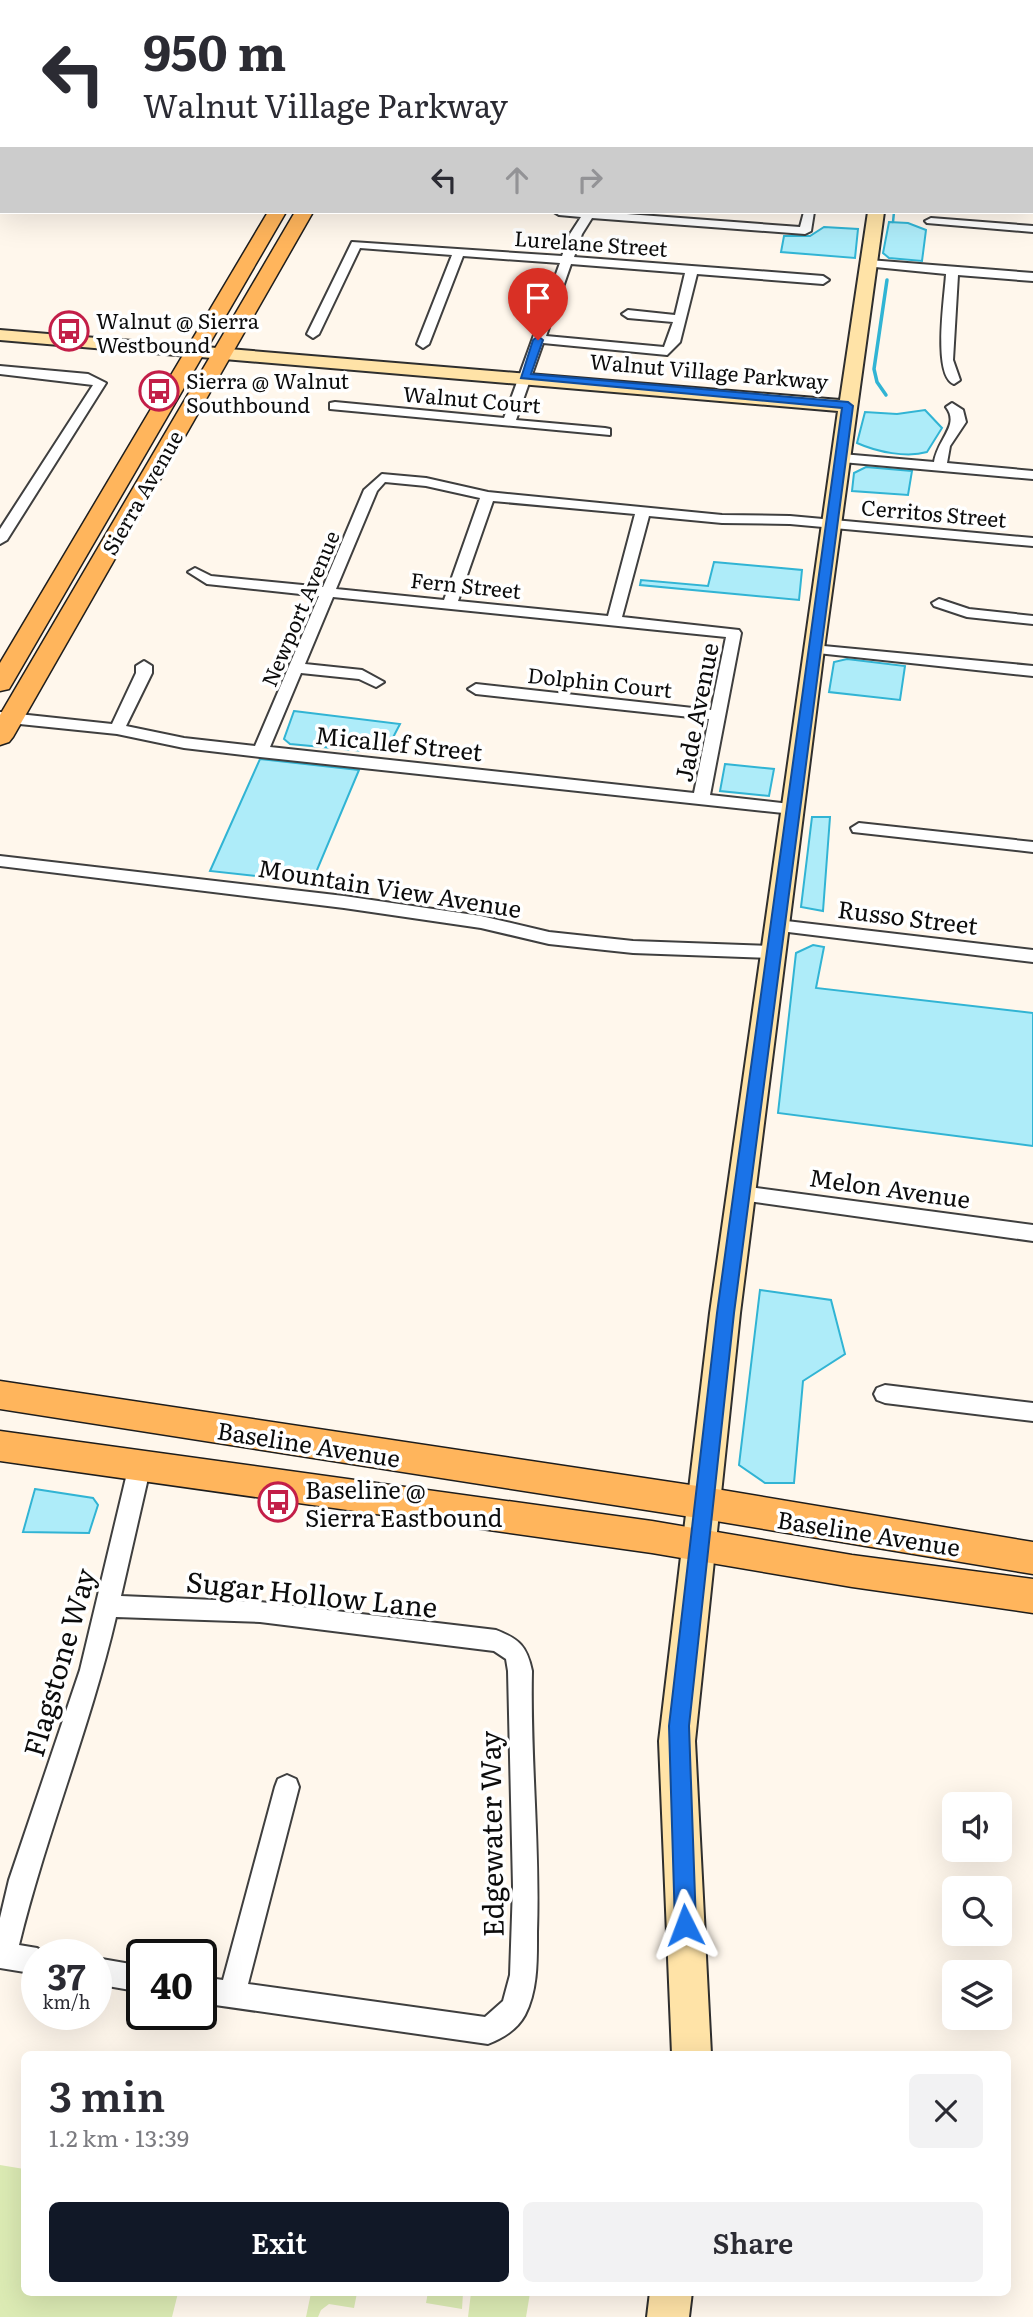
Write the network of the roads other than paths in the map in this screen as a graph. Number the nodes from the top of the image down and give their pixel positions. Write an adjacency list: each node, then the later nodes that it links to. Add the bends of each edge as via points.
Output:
1 (276, 214): 24 (main road, Sierra Avenue)
2 (303, 214): 24 (main road, Sierra Avenue)
3 (588, 214): 11 (street)
4 (616, 214): 7 (street)
5 (809, 214): 7 (street, via 805,231)
6 (876, 214): 12 (street)
7 (698, 217)
8 (931, 221): 9 (street)
9 (1033, 229)
10 (459, 252): 11 (street, Lurelane Street); 20 (street, Lurelane Street, via 356,244); 23 (street)
11 (569, 259): 13 (street, Lurelane Street); 22 (street)
12 (869, 264): 14 (street); 29 (street)
13 (692, 269): 16 (street, Lurelane Street); 18 (street)
14 (952, 271): 15 (street); 27 (street, via 947,359)
15 (1033, 277)
16 (823, 280)
17 (628, 314): 18 (street)
18 (679, 318): 22 (street, via 674,342 667,351)
19 (0, 327): 24 (street)
20 (313, 334)
21 (0, 335): 24 (street)
22 (538, 340): 26 (street)
23 (423, 344)
24 (210, 349): 26 (street, Walnut Village Parkway); 53 (main road, Sierra Avenue); 56 (main road, Sierra Avenue)
25 (0, 370): 39 (street, via 100,383)
26 (525, 376): 29 (street, Walnut Village Parkway); 31 (street)
27 (954, 380)
28 (335, 406): 31 (street, Walnut Court)
29 (848, 406): 33 (street)
30 (952, 407): 34 (street, via 959,422 943,446)
31 (509, 422): 32 (street, Walnut Court)
32 (605, 432)
33 (842, 458): 34 (street); 38 (street)
34 (940, 466): 35 (street)
35 (1033, 475)
36 (488, 496): 37 (street, Cerritos Street); 42 (street, Newport Avenue, via 426,482 376,481); 44 (street)
37 (643, 511): 38 (street, Cerritos Street); 45 (street)
38 (832, 523): 40 (street, Cerritos Street); 48 (street)
39 (0, 540)
40 (1033, 542)
41 (195, 572): 42 (street, Fern Street, via 207,580)
42 (330, 592): 44 (street, Fern Street); 50 (street, Newport Avenue)
43 (939, 603): 46 (street, via 967,613)
44 (450, 604): 45 (street, Fern Street)
45 (614, 620): 47 (street, Fern Street)
46 (1033, 620)
47 (734, 633): 55 (street, Jade Avenue)
48 (813, 649): 51 (street); 60 (street)
49 (144, 666): 57 (street)
50 (296, 668): 52 (street); 58 (street, Newport Avenue)
51 (1033, 670)
52 (376, 682)
53 (0, 684)
54 (476, 689): 55 (street, Dolphin Court)
55 (719, 715): 59 (street, Jade Avenue)
56 (4, 724): 57 (street, Micallef Street)
57 (117, 729): 58 (street, Micallef Street)
58 (260, 752): 59 (street, Micallef Street)
59 (701, 800): 60 (street, Micallef Street)
60 (793, 809): 64 (street)
61 (859, 828): 62 (street)
62 (1033, 846)
63 (0, 861): 65 (street, Mountain View Avenue, via 344,902 633,947)
64 (778, 926): 65 (street); 66 (street, Russo Street)
65 (774, 952): 67 (street)
66 (1033, 956)
67 (741, 1193): 68 (street, Melon Avenue); 74 (street)
68 (1033, 1233)
69 (885, 1394): 71 (street)
70 (0, 1395): 74 (main road, Baseline Avenue)
71 (1033, 1412)
72 (0, 1446): 73 (main road, Baseline Avenue)
73 (140, 1465): 75 (main road, Baseline Avenue); 78 (street, Flagstone Way)
74 (704, 1503): 75 (street); 76 (main road, Baseline Avenue)
75 (700, 1544): 77 (main road, Baseline Avenue); 85 (street, via 677,1741)
76 (1033, 1558)
77 (1033, 1596)
78 (107, 1605): 79 (street, Sugar Hollow Lane, via 260,1612 496,1641); 81 (street, Flagstone Way, via 92,1670 22,1880)
79 (510, 1647): 84 (street, Edgewater Way, via 520,1671 526,1886 523,1975 515,2007 506,2019 488,2031)
80 (287, 1787): 84 (street)
81 (2, 1955): 82 (street)
82 (21, 1958)
83 (217, 1993): 84 (street)
84 (232, 1995)
85 (691, 2051)
86 (671, 2296): 87 (street)
87 (668, 2317)

